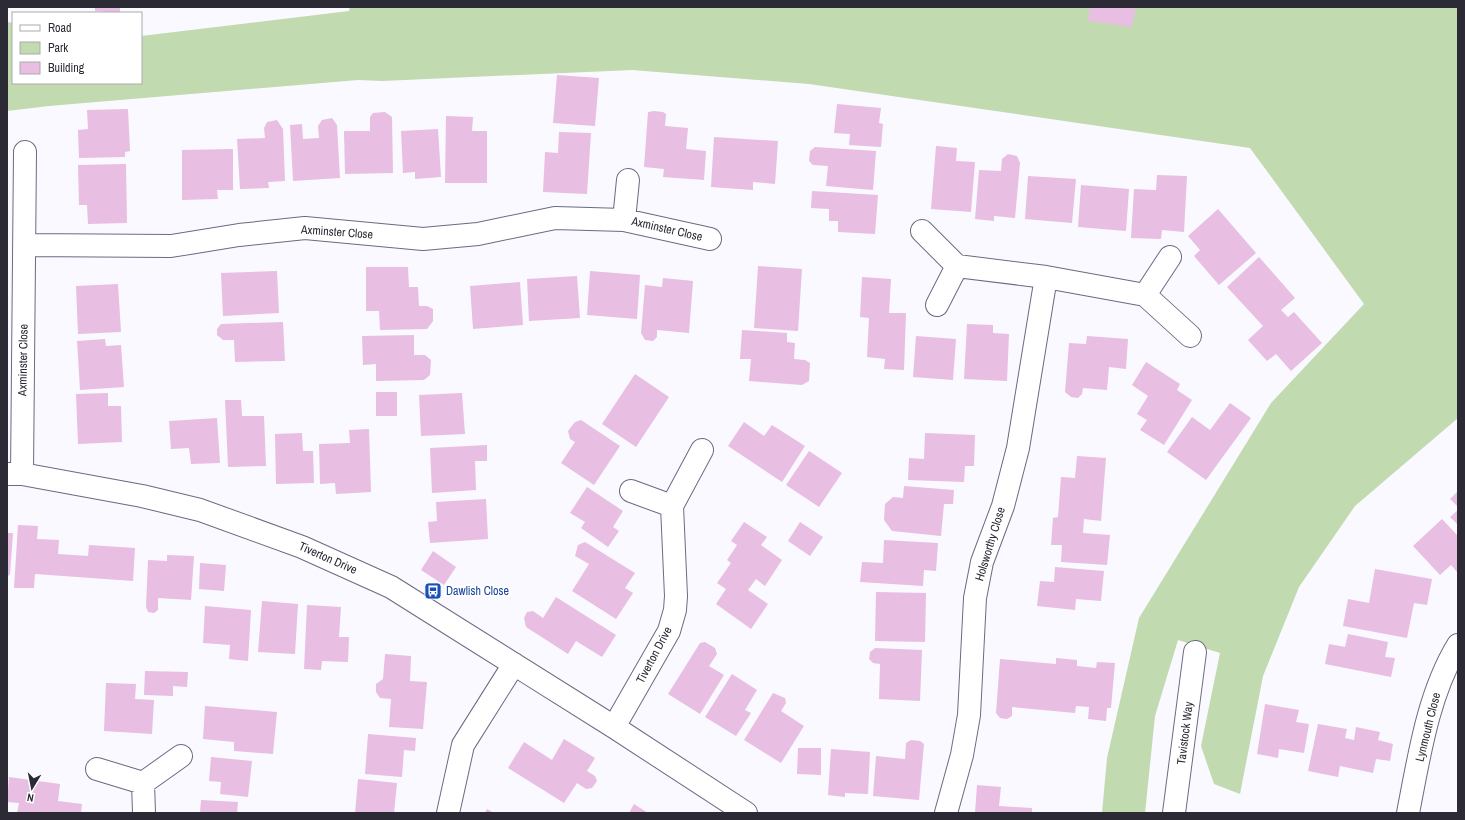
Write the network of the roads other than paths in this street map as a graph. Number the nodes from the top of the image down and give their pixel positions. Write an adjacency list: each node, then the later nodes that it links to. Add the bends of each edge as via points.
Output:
1 (25, 152): 6 (street, Axminster Close)
2 (628, 180): 3 (street, Axminster Close)
3 (624, 220): 5 (street, Axminster Close); 6 (street, Axminster Close, via 555,218 478,234 423,238 305,228 171,246)
4 (922, 231): 8 (street)
5 (710, 239)
6 (25, 246): 14 (street, Axminster Close)
7 (1170, 257): 10 (street)
8 (957, 266): 9 (street); 11 (street)
9 (1046, 277): 10 (street); 27 (street, Holsworthy Close, via 1018,448 1003,506 982,562 974,598 969,715 962,755)
10 (1145, 295): 12 (street)
11 (938, 305)
12 (1190, 336)
13 (702, 450): 16 (street)
14 (15, 474): 19 (street, Tiverton Drive, via 142,496 200,510 302,546 390,587)
15 (631, 491): 16 (street)
16 (672, 506): 20 (street, Tiverton Drive, via 675,610 669,631)
17 (1458, 645): 29 (street, Lynmouth Close, via 1432,701)
18 (1195, 652): 28 (street, Tavistock Way)
19 (514, 664): 20 (street, Tiverton Drive); 25 (street, via 463,745)
20 (614, 727): 26 (street, Tiverton Drive)
21 (181, 756): 23 (street)
22 (97, 769): 23 (street)
23 (143, 783): 24 (street)
24 (144, 813)
25 (448, 813)
26 (746, 813)
27 (946, 813)
28 (1174, 813)
29 (1408, 813)

